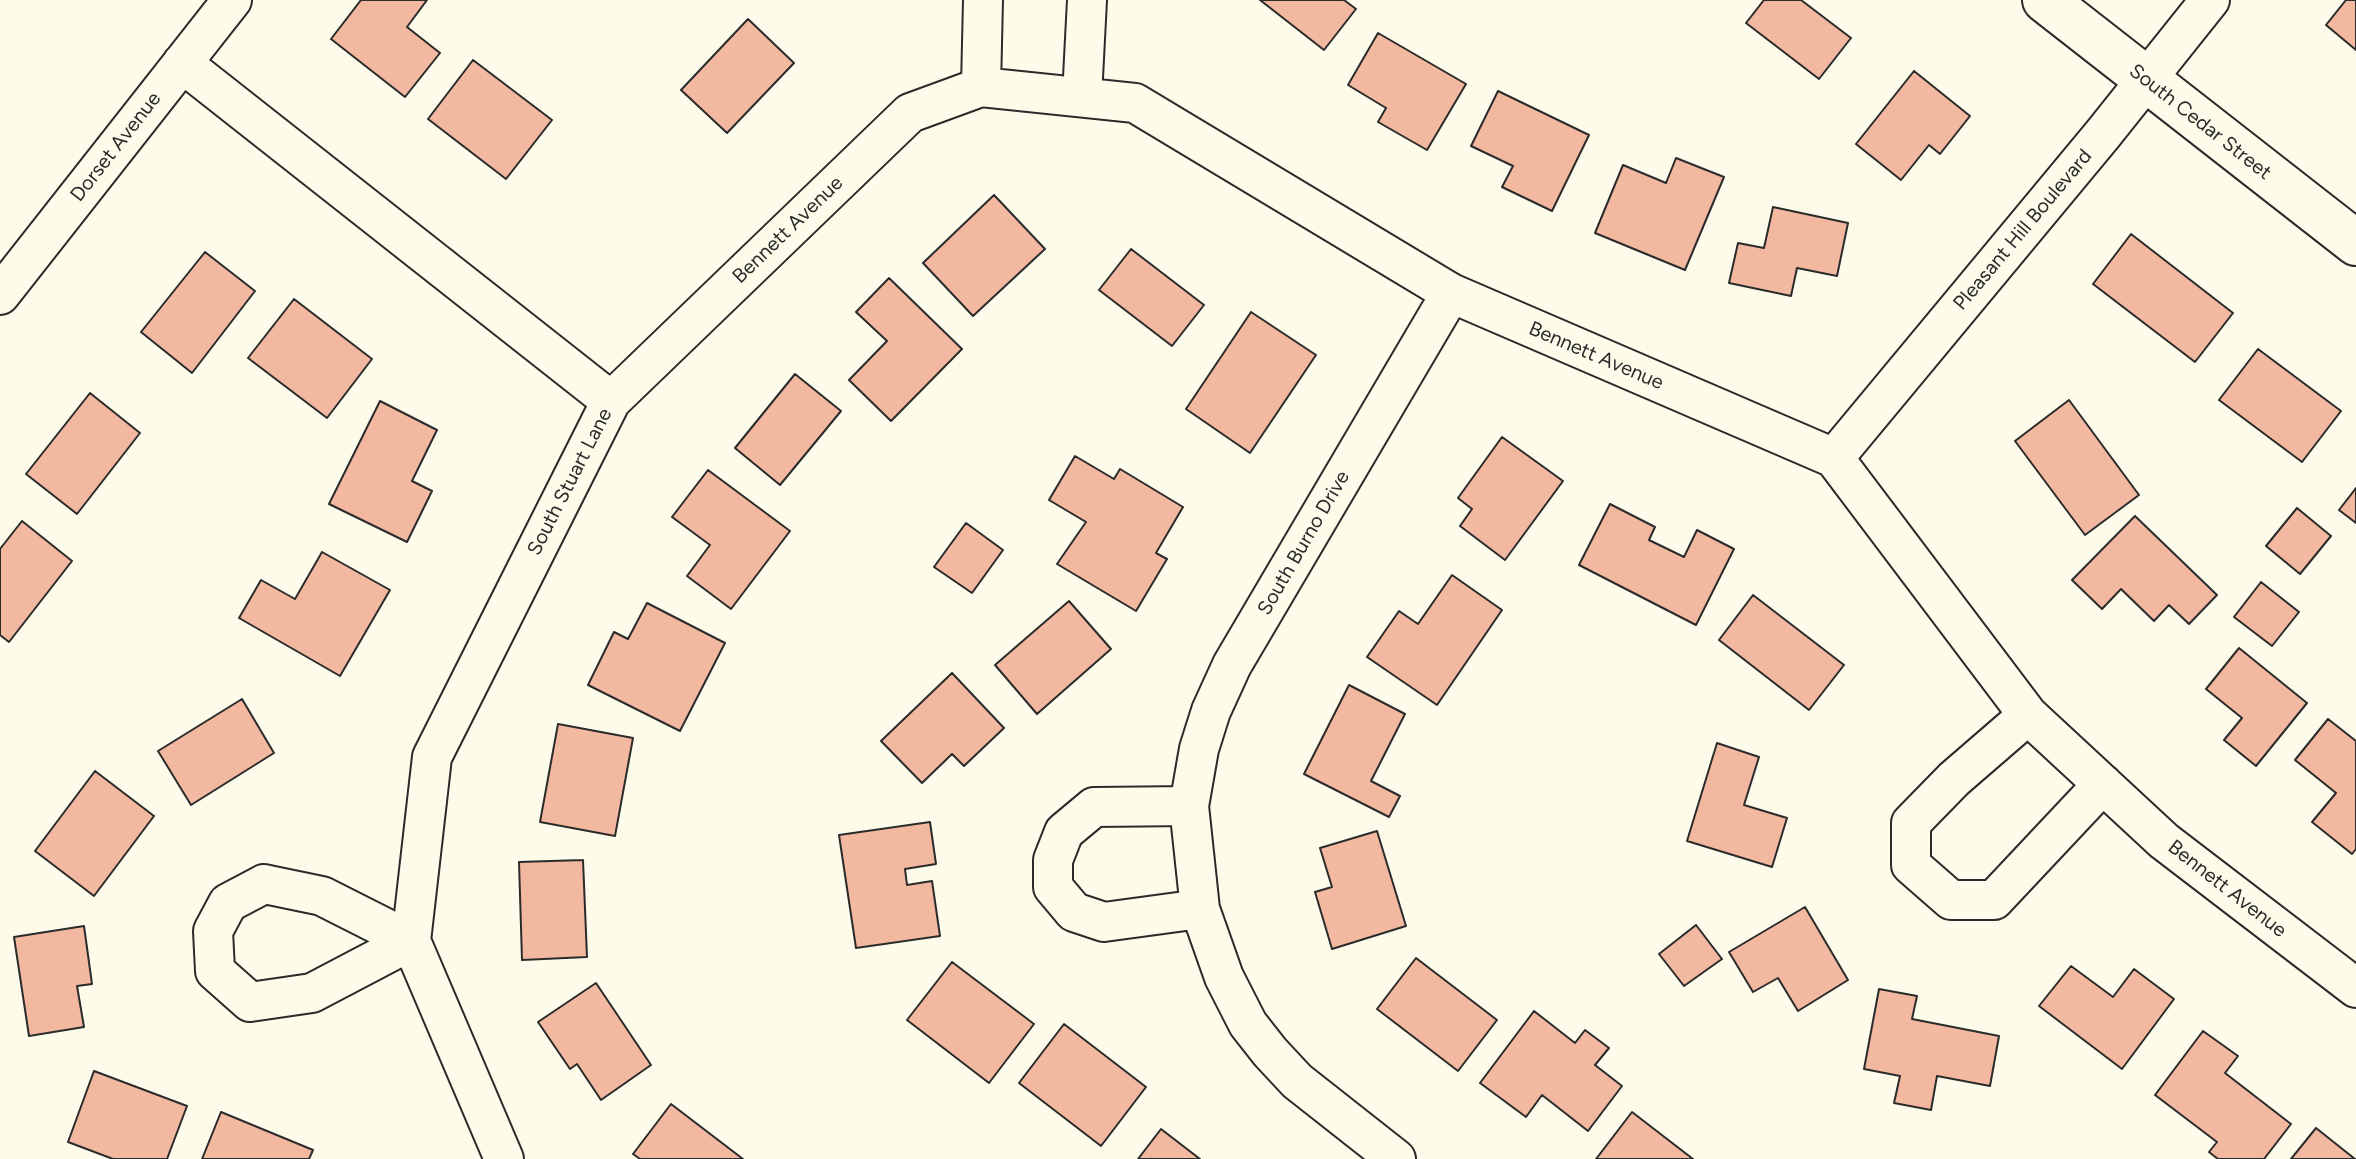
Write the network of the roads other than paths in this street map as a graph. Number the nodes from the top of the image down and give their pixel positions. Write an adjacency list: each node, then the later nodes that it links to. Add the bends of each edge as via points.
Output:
1 (232, 0): 6 (street, Dorset Avenue)
2 (983, 0): 8 (street)
3 (1087, 0): 9 (street)
4 (2045, 0): 7 (street, South Cedar Street)
5 (2210, 0): 7 (street, Pleasant Hill Boulevard)
6 (182, 63): 12 (street, Dorset Avenue); 13 (street, South Stuart Lane)
7 (2147, 80): 10 (street, South Cedar Street); 14 (street, Pleasant Hill Boulevard)
8 (981, 87): 9 (street, Bennett Avenue); 13 (street, Bennett Avenue, via 910,113)
9 (1082, 97): 11 (street, Bennett Avenue, via 1135,103)
10 (2356, 243)
11 (1451, 293): 14 (street, Bennett Avenue); 17 (street, South Burno Drive, via 1232,665 1199,749)
12 (0, 295)
13 (611, 401): 19 (street, South Stuart Lane, via 432,757)
14 (1834, 458): 15 (street, Bennett Avenue)
15 (2028, 715): 16 (street, Bennett Avenue); 16 (street, via 1911,823 1911,865 1951,900 1994,900)
16 (2103, 784): 20 (street, Bennett Avenue, via 2164,841)
17 (1189, 806): 18 (street, South Burno Drive); 18 (street, via 1094,807 1064,832 1053,860 1053,887 1074,912 1104,922)
18 (1200, 909): 22 (street, South Burno Drive, via 1224,977 1248,1024 1297,1081)
19 (411, 941): 19 (street, via 322,896 264,884 228,903 213,931 215,971 250,1002 312,993); 21 (street, South Stuart Lane)
20 (2356, 988)
21 (504, 1159)
22 (1396, 1159)

